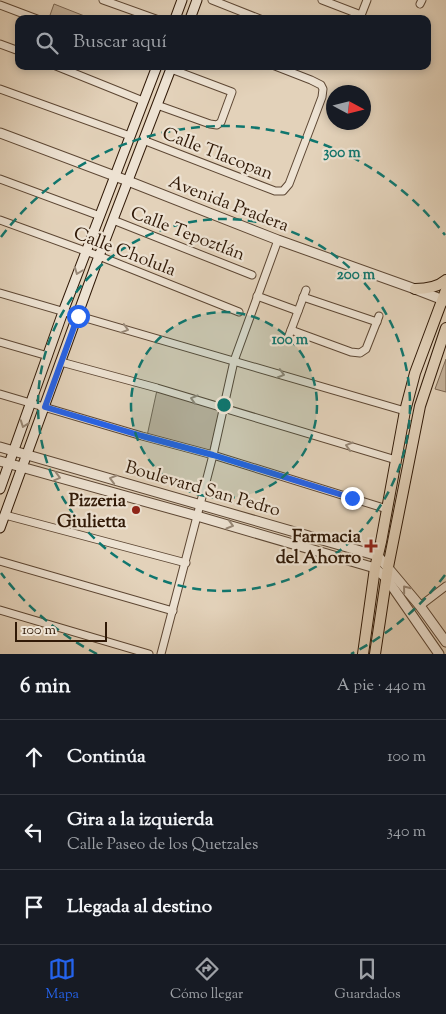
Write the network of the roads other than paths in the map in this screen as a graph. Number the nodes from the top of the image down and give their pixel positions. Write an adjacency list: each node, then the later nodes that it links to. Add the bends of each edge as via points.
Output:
1 (103, 0): 9 (street)
2 (182, 0): 10 (street)
3 (197, 0): 11 (street)
4 (212, 0): 12 (street)
5 (322, 0): 13 (street)
6 (368, 0): 14 (street)
7 (0, 5): 8 (street)
8 (26, 15)
9 (145, 15)
10 (176, 15)
11 (191, 15)
12 (250, 15)
13 (356, 15)
14 (362, 15)
15 (0, 44): 16 (street)
16 (15, 50)
17 (66, 70): 23 (street)
18 (155, 70): 23 (street)
19 (170, 70): 24 (street)
20 (178, 70): 24 (street, via 232,92 221,122 210,124)
21 (285, 70): 27 (street, Calle Tlacopan, via 311,80 321,86 323,92 289,184 283,191 275,191)
22 (0, 89): 26 (street)
23 (143, 101): 26 (street)
24 (157, 104): 27 (street)
25 (0, 133): 28 (street, Avenida Pradera)
26 (130, 136): 28 (street)
27 (143, 140): 30 (street)
28 (115, 176): 30 (street, Avenida Pradera); 31 (street)
29 (0, 179): 31 (street)
30 (128, 181): 33 (street); 34 (street, Avenida Pradera)
31 (100, 216): 35 (street)
32 (0, 220): 35 (street, Calle Cholula)
33 (113, 220): 36 (street); 37 (street, Calle Tepoztlán)
34 (278, 240): 39 (street, Avenida Pradera); 41 (street)
35 (86, 251): 36 (street, Calle Cholula); 44 (street, one-way to 44)
36 (99, 256): 45 (street, Calle Cholula); 46 (street)
37 (252, 275)
38 (446, 280): 39 (main road, via 435,286)
39 (415, 289): 42 (street, Avenida Pradera)
40 (0, 293): 44 (street)
41 (257, 296): 43 (street); 52 (street)
42 (445, 297): 58 (main road)
43 (298, 311): 48 (street); 48 (street, via 304,293 378,319 364,352 360,354)
44 (63, 312): 46 (street); 51 (street)
45 (239, 312)
46 (78, 316): 52 (street, one-way to 52); 53 (street)
47 (446, 328): 76 (main road, via 420,406)
48 (291, 330): 49 (street)
49 (288, 338)
50 (0, 342): 51 (street)
51 (48, 356): 55 (street)
52 (234, 360): 57 (street); 58 (street, one-way to 58)
53 (61, 362): 56 (street); 57 (street, one-way to 53)
54 (0, 394): 55 (street)
55 (31, 403): 56 (street); 60 (street, one-way to 60)
56 (45, 407): 61 (street); 62 (street)
57 (223, 408): 62 (street); 63 (street, one-way to 57)
58 (405, 411): 63 (main road)
59 (0, 447): 60 (street, Boulevard San Pedro)
60 (14, 451): 61 (street, Boulevard San Pedro); 65 (street)
61 (27, 455): 66 (street); 68 (street, Boulevard San Pedro, one-way to 61)
62 (213, 455): 68 (street); 69 (street)
63 (396, 460): 69 (main road)
64 (0, 461): 65 (street, Boulevard San Pedro)
65 (10, 464): 66 (street, Boulevard San Pedro); 67 (street)
66 (22, 467): 70 (street); 71 (street, Boulevard San Pedro, one-way to 71)
67 (0, 489)
68 (200, 504): 71 (street); 73 (street, Boulevard San Pedro)
69 (387, 509): 73 (main road)
70 (5, 515): 72 (street); 75 (street)
71 (197, 516): 75 (street); 77 (street, Boulevard San Pedro, one-way to 77)
72 (0, 528)
73 (378, 556): 76 (street); 77 (main road)
74 (0, 561): 82 (street)
75 (186, 563): 82 (street)
76 (388, 567): 78 (main road); 80 (street, one-way to 76)
77 (375, 568): 78 (street, Boulevard San Pedro); 86 (main road)
78 (387, 579): 87 (main road); 88 (street, Boulevard San Pedro)
79 (446, 586): 80 (street)
80 (420, 606): 83 (street)
81 (0, 610): 84 (street)
82 (173, 611): 85 (street)
83 (446, 642)
84 (149, 654)
85 (162, 654)
86 (363, 654)
87 (375, 654)
88 (439, 654)

